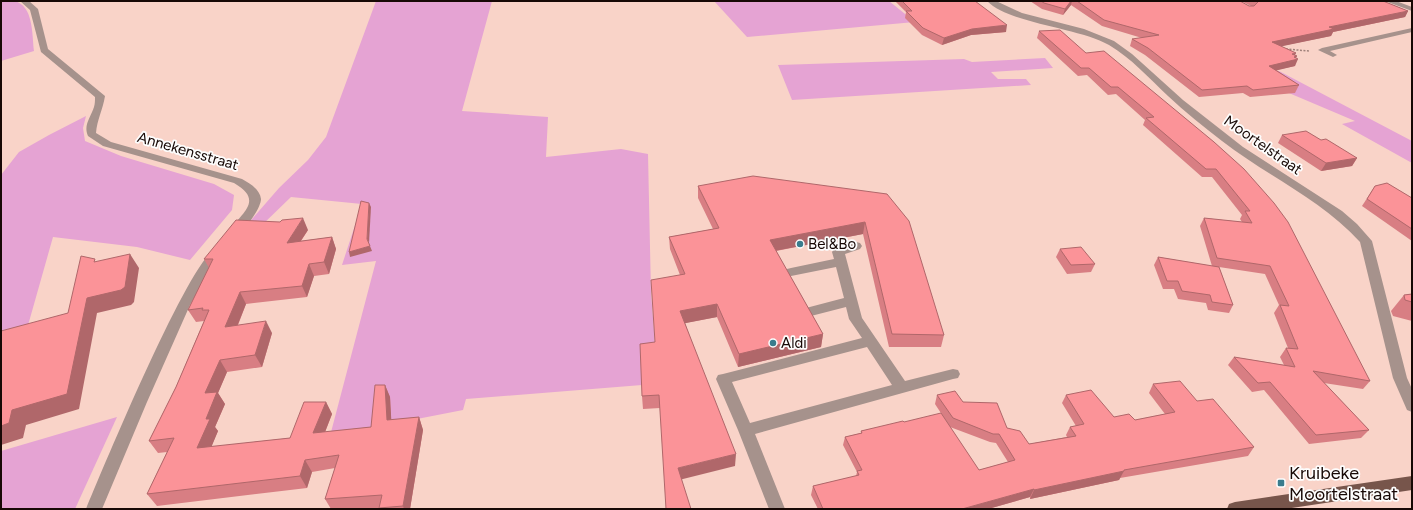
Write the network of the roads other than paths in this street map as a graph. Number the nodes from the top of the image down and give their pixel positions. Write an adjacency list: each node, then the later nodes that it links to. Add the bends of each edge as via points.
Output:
1 (24, 1): 18 (street, Annekensstraat, via 34,9 44,50 100,96 100,107 92,121 91,134 107,144 238,181 255,193 256,203 250,213 205,266 192,288 139,401)
2 (991, 1): 15 (street, Moortelstraat, via 1017,14 1110,42 1241,150 1355,227 1366,241 1400,378)
3 (1389, 1): 4 (street)
4 (1412, 9)
5 (1412, 30): 6 (street, via 1318,51)
6 (1333, 55)
7 (856, 246): 8 (street, via 838,252)
8 (841, 262): 9 (street); 10 (street)
9 (791, 272)
10 (852, 302): 11 (street); 12 (street, via 856,319)
11 (811, 311)
12 (871, 341): 14 (street); 16 (street, via 723,379)
13 (953, 374): 14 (street)
14 (902, 388): 16 (street)
15 (1412, 406)
16 (746, 430): 19 (street)
17 (1412, 483): 20 (main road)
18 (94, 509)
19 (777, 509)
20 (1235, 509)

